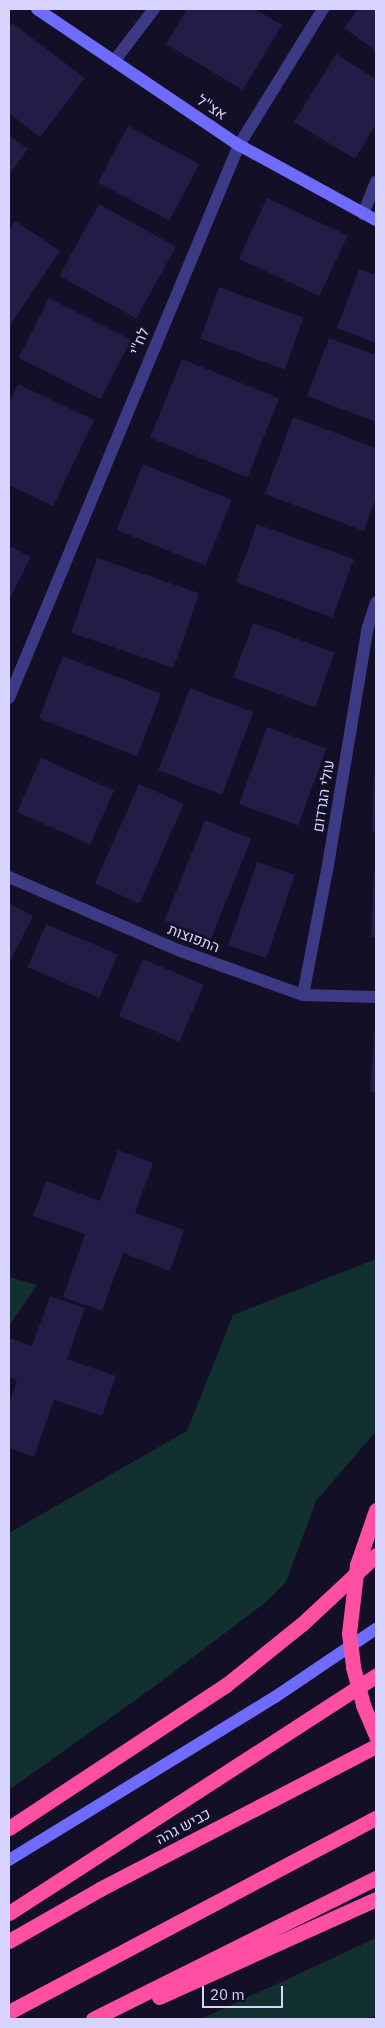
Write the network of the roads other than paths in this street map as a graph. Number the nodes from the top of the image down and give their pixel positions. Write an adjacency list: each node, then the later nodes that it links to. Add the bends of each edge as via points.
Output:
1 (37, 9): 4 (main road, אצ"ל)
2 (154, 9): 4 (street)
3 (323, 9): 5 (street, לח"י)
4 (115, 60): 5 (main road, אצ"ל)
5 (239, 145): 7 (main road, אצ"ל); 10 (street, לח"י)
6 (376, 181): 7 (street)
7 (363, 214): 8 (main road, אצ"ל)
8 (376, 220)
9 (376, 602): 12 (street, עולי הגרדום, via 368,627)
10 (9, 698)
11 (9, 877): 12 (street, התפוצות, via 178,950)
12 (303, 995): 13 (street, התפוצות)
13 (376, 997)
14 (376, 1510): 18 (highway, bridge, via 357,1565 350,1633 355,1677)
15 (376, 1555): 21 (highway, via 302,1624 226,1685)
16 (376, 1629): 22 (main road, via 238,1720)
17 (376, 1676): 25 (highway)
18 (376, 1736)
19 (376, 1746): 26 (highway, כביש גהה, via 100,1889)
20 (376, 1818): 27 (highway)
21 (9, 1828)
22 (9, 1860)
23 (376, 1878): 28 (highway)
24 (376, 1899): 29 (highway)
25 (9, 1913)
26 (9, 1940)
27 (9, 2012)
28 (93, 2019)
29 (110, 2019)

